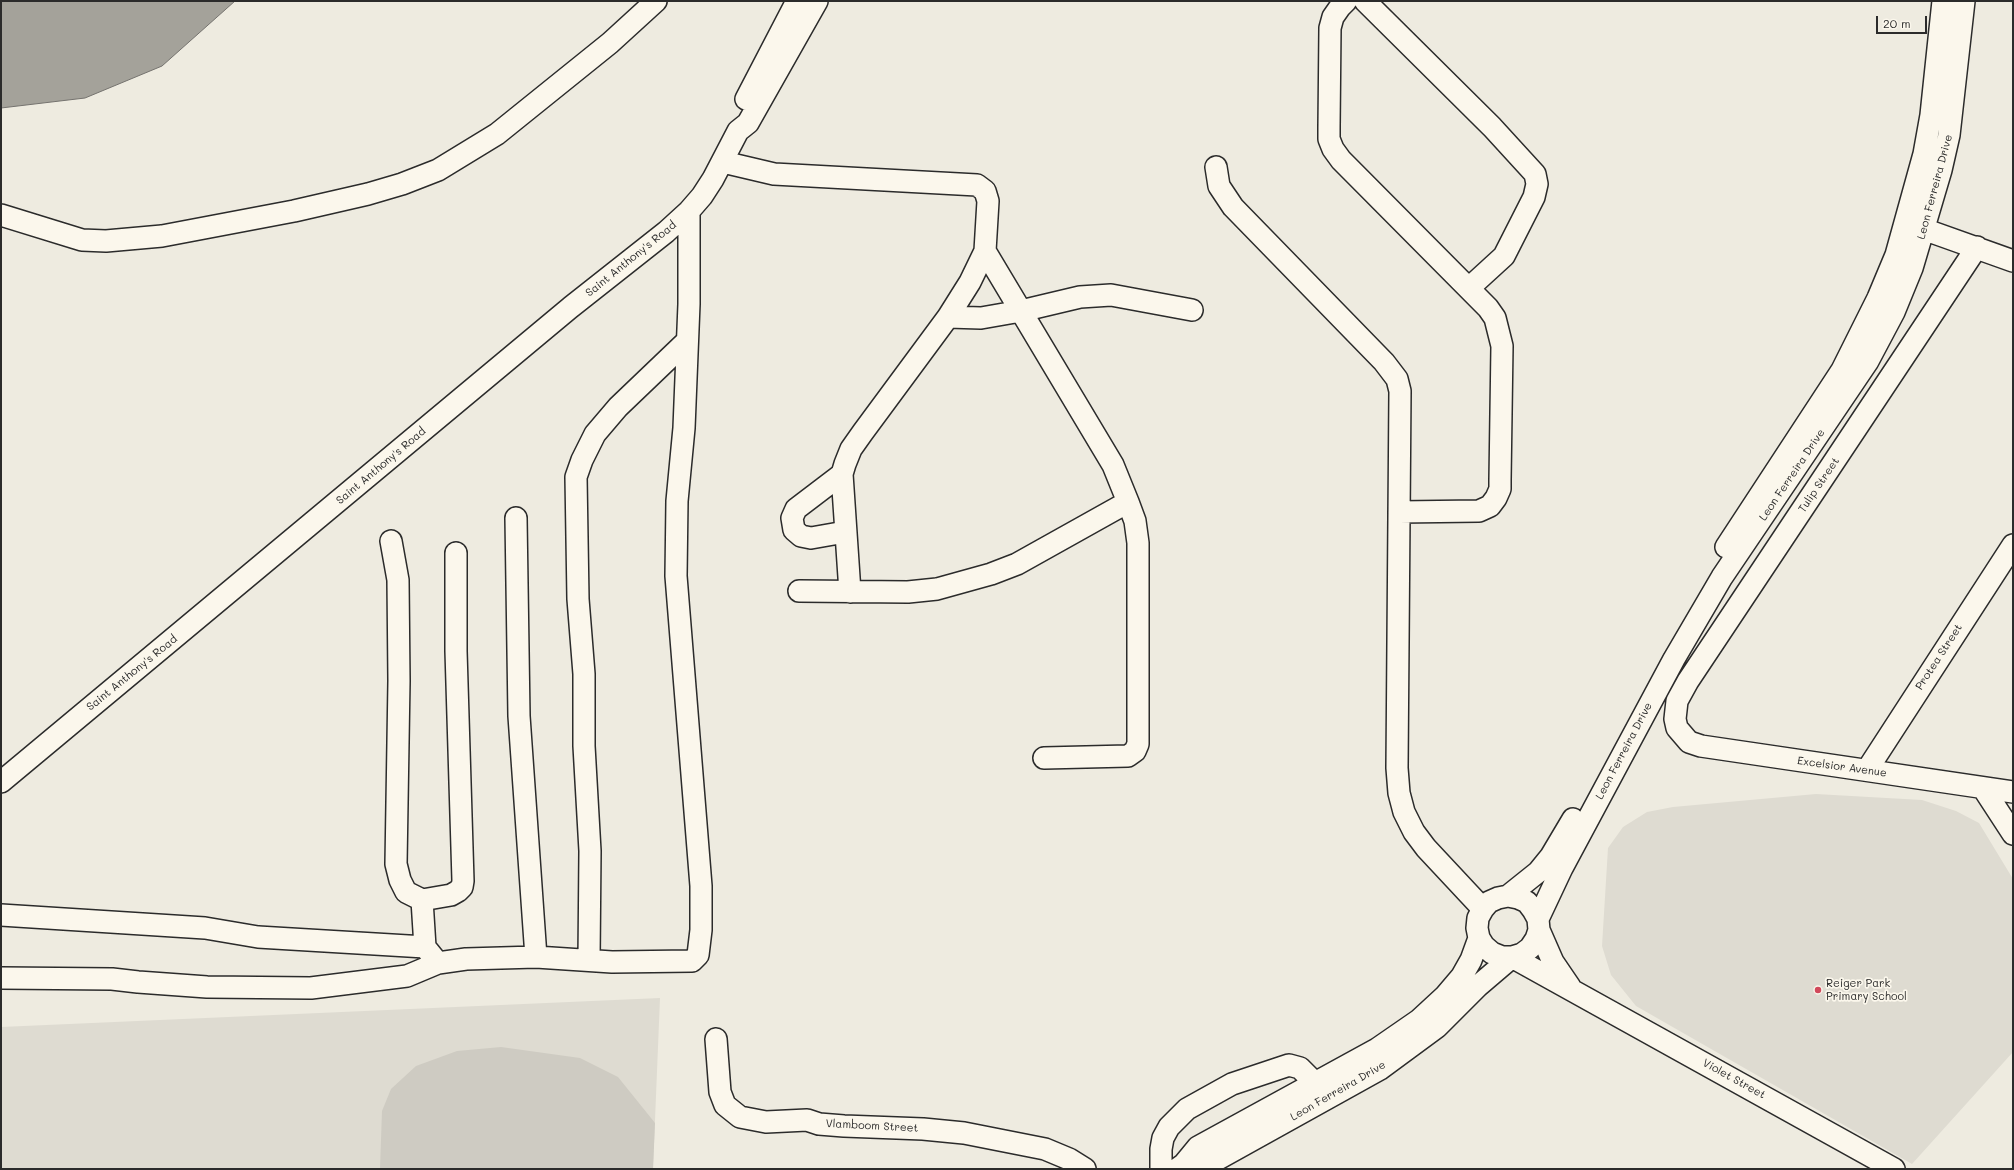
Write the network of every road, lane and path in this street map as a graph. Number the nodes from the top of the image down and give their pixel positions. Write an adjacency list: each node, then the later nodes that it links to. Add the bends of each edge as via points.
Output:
1 (656, 1): 12 (street, via 610,43 497,134 438,170 402,184 294,211 162,236 106,242 82,240)
2 (797, 1): 8 (street, via 736,118)
3 (817, 1): 8 (street, via 748,123)
4 (1346, 1): 17 (street, via 1333,17 1330,28 1329,139 1333,149)
5 (1365, 1): 17 (street, via 1492,127 1535,174 1537,184 1534,197 1504,256)
6 (1943, 1): 13 (street, Leon Ferreira Drive, via 1931,115)
7 (1964, 1): 13 (street, Leon Ferreira Drive, via 1949,135 1942,170)
8 (738, 131): 9 (street, Saint Anthony's Road)
9 (723, 162): 11 (street, Saint Anthony's Road, via 702,196); 15 (street, via 774,174 978,185 985,191 988,201)
10 (1216, 167): 24 (street, via 1219,186 1233,207 1392,370 1397,379 1400,391)
11 (689, 211): 21 (street); 35 (street, Saint Anthony's Road)
12 (1, 214)
13 (1915, 226): 14 (street); 39 (street, Leon Ferreira Drive, via 1896,254 1878,298 1842,370 1711,569 1669,638 1567,831 1538,872); 43 (street, Leon Ferreira Drive, via 1912,268 1894,312 1868,361 1710,598 1674,659 1611,775)
14 (1977, 248): 16 (street); 32 (street, Tulip Street, via 1688,681 1675,710)
15 (985, 251): 19 (street); 20 (street, via 970,282)
16 (2013, 261)
17 (1469, 288): 24 (street, via 1488,308 1500,333 1500,489 1490,506 1479,511)
18 (1192, 310): 19 (street, via 1111,296 1080,297)
19 (1021, 311): 20 (street, via 981,318); 23 (street, via 1113,465)
20 (948, 317): 22 (street, via 851,449)
21 (687, 341): 48 (street, via 618,407 595,434 576,477 578,599 584,674 584,746 590,851); 48 (street, via 684,428 677,501 676,576 701,886 698,955 692,961)
22 (842, 474): 26 (street); 26 (street, via 796,509 792,518 794,530 801,536 810,538)
23 (1128, 502): 31 (street, via 1017,564 991,574 937,589); 33 (street, via 1135,521 1138,544 1138,744 1135,751 1128,756)
24 (1399, 512): 41 (street, via 1399,793 1404,812 1414,832)
25 (516, 518): 46 (street, via 519,716)
26 (845, 532): 31 (street)
27 (391, 540): 40 (street, via 398,580 396,864 403,888)
28 (2013, 545): 34 (street, Protea Street)
29 (456, 553): 40 (street, via 456,651 463,881 458,892)
30 (799, 591): 31 (street)
31 (850, 592)
32 (1677, 728): 34 (street, Excelsior Avenue, via 1689,742 1702,746)
33 (1044, 758)
34 (1867, 770): 36 (street, Excelsior Avenue)
35 (1, 782)
36 (1983, 788): 37 (street, Excelsior Avenue); 38 (street)
37 (2013, 792)
38 (2013, 834)
39 (1508, 896): 41 (street, via 1490,902); 43 (street, via 1527,902 1534,910)
40 (422, 900): 45 (street)
41 (1483, 909): 44 (street, via 1478,918)
42 (1, 915): 45 (street, via 205,928 258,936)
43 (1538, 924): 47 (street, via 1536,939 1530,948); 51 (street, via 1553,962)
44 (1479, 938): 47 (street, via 1492,953); 53 (street, Leon Ferreira Drive, via 1462,976 1445,996 1419,1020)
45 (425, 947): 49 (street)
46 (536, 957): 48 (street); 49 (street, via 466,959)
47 (1512, 957): 51 (street, Violet Street); 53 (street, Leon Ferreira Drive, via 1437,1027 1380,1069)
48 (589, 960)
49 (438, 963): 50 (street, via 407,976 310,988 207,987 100,978)
50 (1, 978)
51 (1572, 990): 57 (street, Violet Street)
52 (716, 1039): 55 (street, Vlamboom Street, via 720,1092 724,1106 740,1117 766,1122 807,1120 819,1124 964,1133 1045,1149 1070,1159)
53 (1319, 1092): 54 (street, Leon Ferreira Drive, via 1198,1147); 56 (street, via 1300,1068 1289,1066 1232,1084 1187,1109 1169,1127 1163,1138)
54 (1182, 1167)
55 (1085, 1169)
56 (1161, 1169)
57 (1894, 1169)

